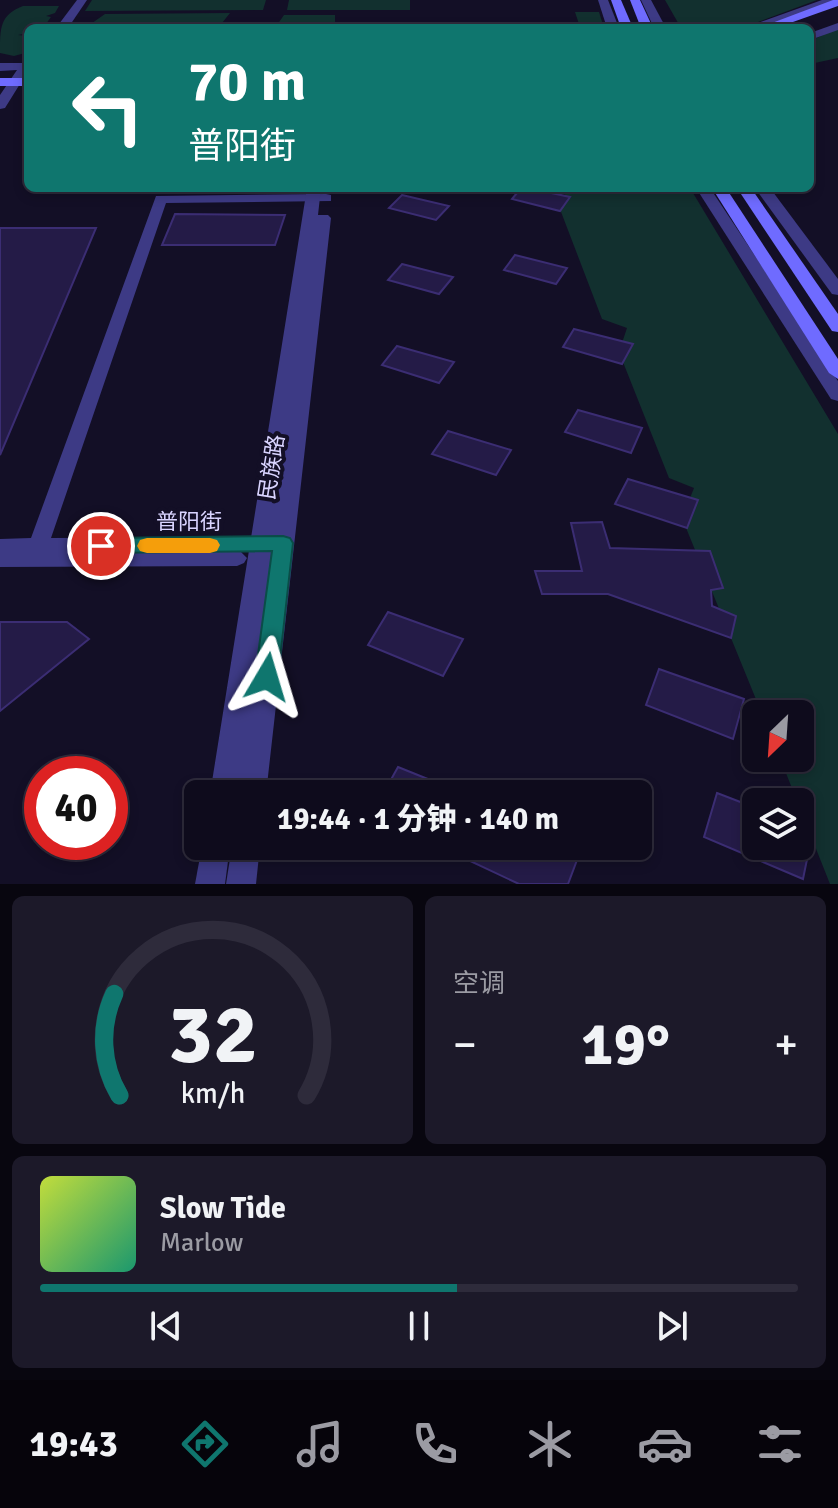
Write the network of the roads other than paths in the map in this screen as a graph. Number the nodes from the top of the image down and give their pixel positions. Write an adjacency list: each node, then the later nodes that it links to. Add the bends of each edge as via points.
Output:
1 (70, 0): 8 (street)
2 (82, 0): 9 (street)
3 (603, 0): 10 (street)
4 (616, 0): 11 (main road)
5 (635, 0): 12 (main road)
6 (646, 0): 13 (street)
7 (834, 5): 14 (street); 15 (main road); 16 (main road)
8 (54, 24)
9 (65, 24)
10 (612, 24)
11 (625, 24)
12 (645, 24)
13 (658, 24)
14 (765, 24)
15 (777, 24)
16 (808, 24)
17 (838, 26): 18 (street)
18 (814, 35)
19 (0, 69): 20 (main road)
20 (20, 78): 21 (street); 22 (street)
21 (0, 105)
22 (0, 121)
23 (706, 192): 31 (street)
24 (722, 192): 30 (main road)
25 (747, 192): 29 (main road)
26 (765, 192): 28 (street)
27 (320, 193): 33 (street, 民族路); 34 (street, via 161,199); 35 (street, 民族路)
28 (838, 290)
29 (838, 327)
30 (838, 373)
31 (838, 395)
32 (0, 546): 34 (street, 普阳街)
33 (282, 551): 35 (street, 普阳街); 38 (street, 民族路)
34 (36, 552): 35 (street, 普阳街); 36 (street, 普阳街)
35 (259, 552): 37 (street, 民族路)
36 (0, 559)
37 (226, 780)
38 (254, 780)
39 (214, 860): 41 (street)
40 (244, 860): 42 (street)
41 (210, 884)
42 (241, 884)

